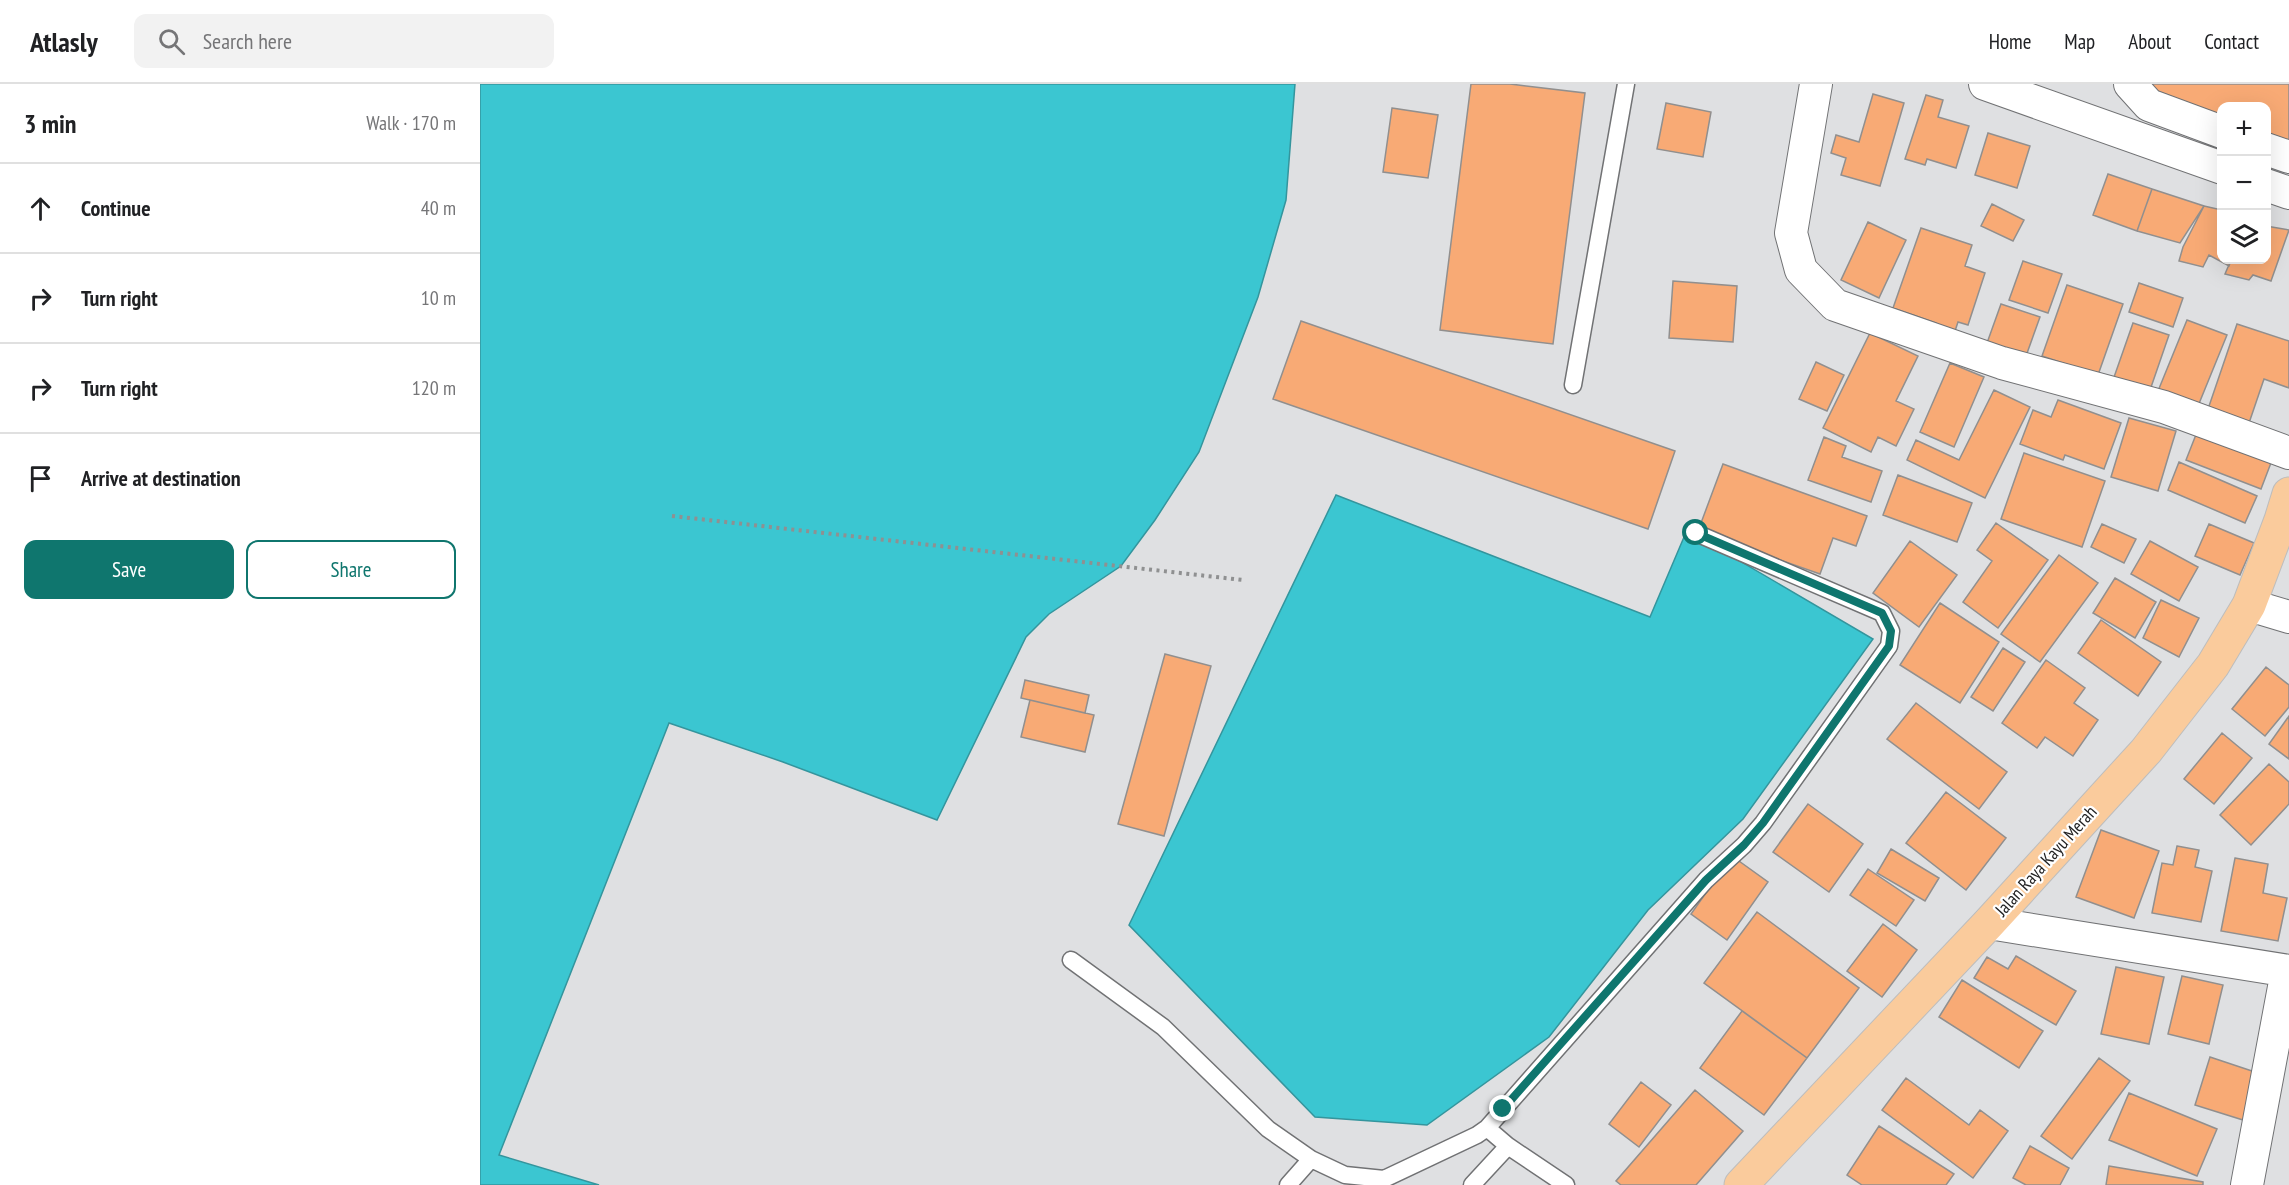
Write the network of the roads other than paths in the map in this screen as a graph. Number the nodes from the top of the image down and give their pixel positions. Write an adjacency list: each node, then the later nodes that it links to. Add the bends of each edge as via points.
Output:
1 (1626, 84): 11 (lane)
2 (1815, 84): 12 (street, via 1791,233 1801,270 1835,305 2002,363 2164,408)
3 (1985, 84): 8 (street)
4 (2130, 84): 5 (street, via 2149,105)
5 (2217, 130)
6 (2271, 151): 7 (street)
7 (2289, 157)
8 (2217, 166)
9 (2271, 187): 10 (street)
10 (2289, 193)
11 (1573, 385)
12 (2289, 453)
13 (2289, 494): 15 (highway, Jalan Raya Kayu Merah)
14 (1696, 533): 20 (lane, via 1882,613 1891,631 1889,646 1763,823 1706,880)
15 (2249, 605): 16 (street); 17 (highway, Jalan Raya Kayu Merah, via 2213,665 2146,751)
16 (2289, 617)
17 (1989, 923): 19 (street); 27 (highway, Jalan Raya Kayu Merah)
18 (1071, 960): 22 (lane, via 1163,1027 1268,1129)
19 (2288, 971): 28 (street)
20 (1487, 1128): 21 (lane); 23 (lane)
21 (1508, 1146): 24 (lane); 26 (lane)
22 (1311, 1159): 23 (lane, via 1345,1174); 25 (lane)
23 (1381, 1182)
24 (1554, 1182)
25 (1288, 1185)
26 (1472, 1185)
27 (1741, 1185)
28 (2247, 1185)

